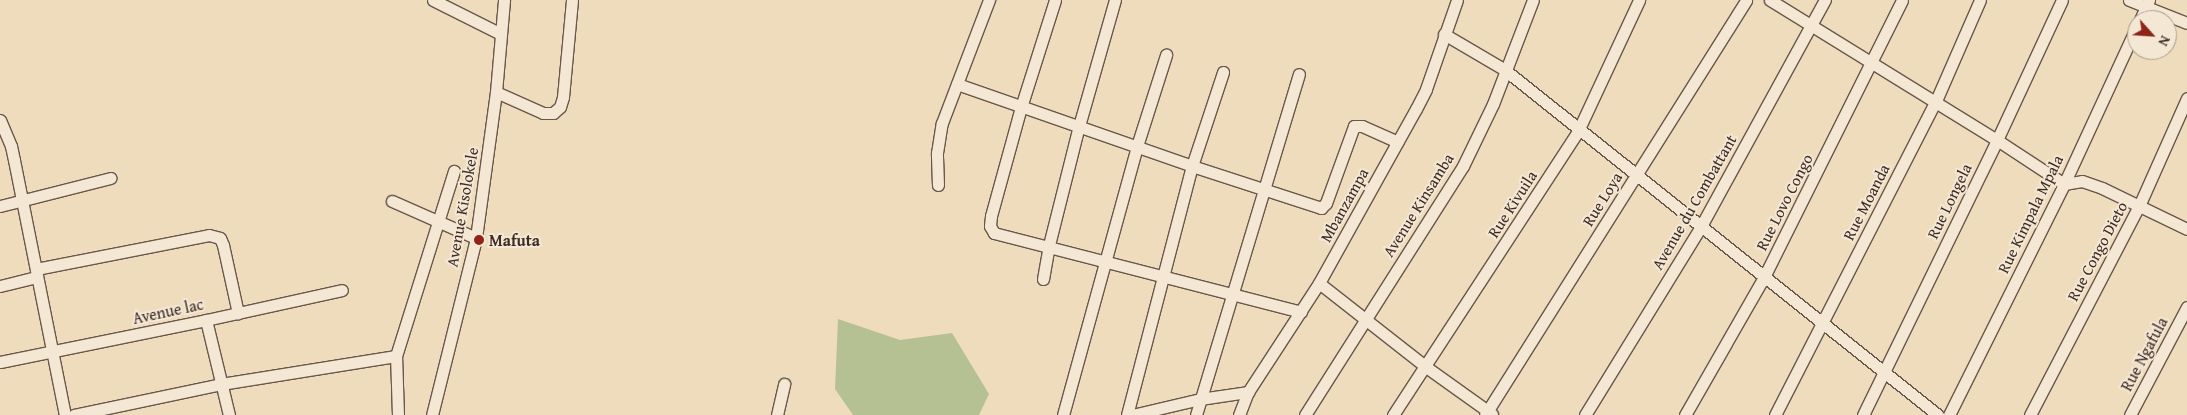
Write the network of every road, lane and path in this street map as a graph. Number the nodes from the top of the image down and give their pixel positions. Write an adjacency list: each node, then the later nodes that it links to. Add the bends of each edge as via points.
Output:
1 (433, 0): 20 (street)
2 (504, 0): 20 (street, Avenue Kisolokele)
3 (572, 0): 29 (street, via 560,107 543,113)
4 (989, 0): 28 (street)
5 (1055, 0): 32 (street)
6 (1115, 0): 33 (street)
7 (1457, 0): 21 (street, Mbanzampa)
8 (1533, 0): 25 (street, Avenue Kinsamba)
9 (1639, 0): 35 (street, Rue Kivuila)
10 (1746, 0): 41 (street, Rue Loya)
11 (1770, 0): 19 (street)
12 (1825, 0): 19 (street, Avenue du Combattant)
13 (1902, 0): 24 (street, Rue Lovo Congo)
14 (1980, 0): 31 (street, Rue Moanda)
15 (2062, 0): 36 (street, Rue Longela)
16 (2129, 0): 17 (street)
17 (2147, 4): 18 (street)
18 (2187, 23)
19 (1810, 26): 24 (street); 51 (street, Avenue du Combattant)
20 (502, 34): 29 (street, Avenue Kisolokele)
21 (1444, 34): 25 (street); 37 (street, Mbanzampa, via 1426,89)
22 (2127, 48): 43 (street, Rue Kimpala Mpala)
23 (1166, 55): 38 (street)
24 (1872, 64): 31 (street); 57 (street, Rue Lovo Congo)
25 (1505, 70): 35 (street); 68 (street, Avenue Kinsamba, via 1463,166)
26 (1223, 72): 39 (street)
27 (1300, 74): 45 (street)
28 (957, 84): 32 (street); 44 (street, via 942,123)
29 (496, 92): 53 (street, Avenue Kisolokele)
30 (2187, 98): 49 (street, Rue Congo Dieto)
31 (1935, 103): 36 (street); 69 (street, Rue Moanda)
32 (1021, 107): 33 (street); 54 (street, via 990,226 994,233 1004,237)
33 (1079, 126): 38 (street); 54 (street)
34 (2, 127): 46 (street, via 11,146)
35 (1578, 131): 41 (street); 73 (street, Rue Kivuila)
36 (1997, 140): 43 (street); 74 (street, Rue Longela)
37 (1398, 142): 45 (street, via 1362,126 1354,126 1326,203 1321,208); 60 (street, Mbanzampa)
38 (1137, 146): 39 (street); 55 (street)
39 (1192, 166): 45 (street); 58 (street)
40 (454, 171): 50 (street)
41 (1636, 174): 51 (street); 79 (street, Rue Loya)
42 (111, 178): 46 (street)
43 (2064, 184): 49 (street, via 2082,181); 98 (street, Rue Kimpala Mpala)
44 (938, 185)
45 (1263, 190): 63 (street)
46 (23, 200): 48 (street); 56 (street)
47 (392, 202): 50 (street)
48 (0, 206)
49 (2139, 206): 52 (street); 99 (street, Rue Congo Dieto)
50 (439, 222): 53 (street); 71 (street)
51 (1700, 228): 57 (street); 93 (street, Avenue du Combattant)
52 (2187, 230)
53 (476, 238): 84 (street, Avenue Kisolokele)
54 (1049, 245): 55 (street); 59 (street)
55 (1106, 262): 58 (street); 86 (street)
56 (37, 273): 61 (street); 66 (street, via 215,236 223,245); 70 (street)
57 (1764, 277): 69 (street); 94 (street, Rue Lovo Congo)
58 (1164, 278): 63 (street); 87 (street)
59 (1043, 279)
60 (1319, 283): 65 (street, Mbanzampa); 68 (street)
61 (0, 286)
62 (342, 290): 66 (street, Avenue lac)
63 (1234, 295): 65 (street); 78 (street)
64 (2187, 307): 100 (street, Rue Ngafula)
65 (1301, 312): 77 (street, Mbanzampa)
66 (238, 313): 67 (street, Avenue lac)
67 (206, 320): 70 (street, Avenue lac); 75 (street)
68 (1365, 320): 73 (street); 91 (street, Avenue Kinsamba)
69 (1823, 323): 74 (street); 95 (street, Rue Moanda)
70 (53, 351): 72 (street, Avenue lac); 80 (street)
71 (396, 356): 75 (street); 83 (street)
72 (0, 362)
73 (1426, 367): 79 (street); 92 (street, Rue Kivuila)
74 (1884, 371): 96 (street, Rue Longela); 97 (street)
75 (221, 384): 81 (street); 82 (street)
76 (784, 384): 85 (street)
77 (1248, 392): 78 (street); 90 (street, Mbanzampa)
78 (1200, 399): 88 (street); 89 (street)
79 (1489, 414)
80 (65, 415)
81 (74, 415)
82 (229, 415)
83 (398, 415)
84 (432, 415)
85 (777, 415)
86 (1063, 415)
87 (1127, 415)
88 (1132, 415)
89 (1196, 415)
90 (1239, 415)
91 (1305, 415)
92 (1393, 415)
93 (1585, 415)
94 (1685, 415)
95 (1776, 415)
96 (1863, 415)
97 (1938, 415)
98 (1949, 415)
99 (2030, 415)
100 (2130, 415)

